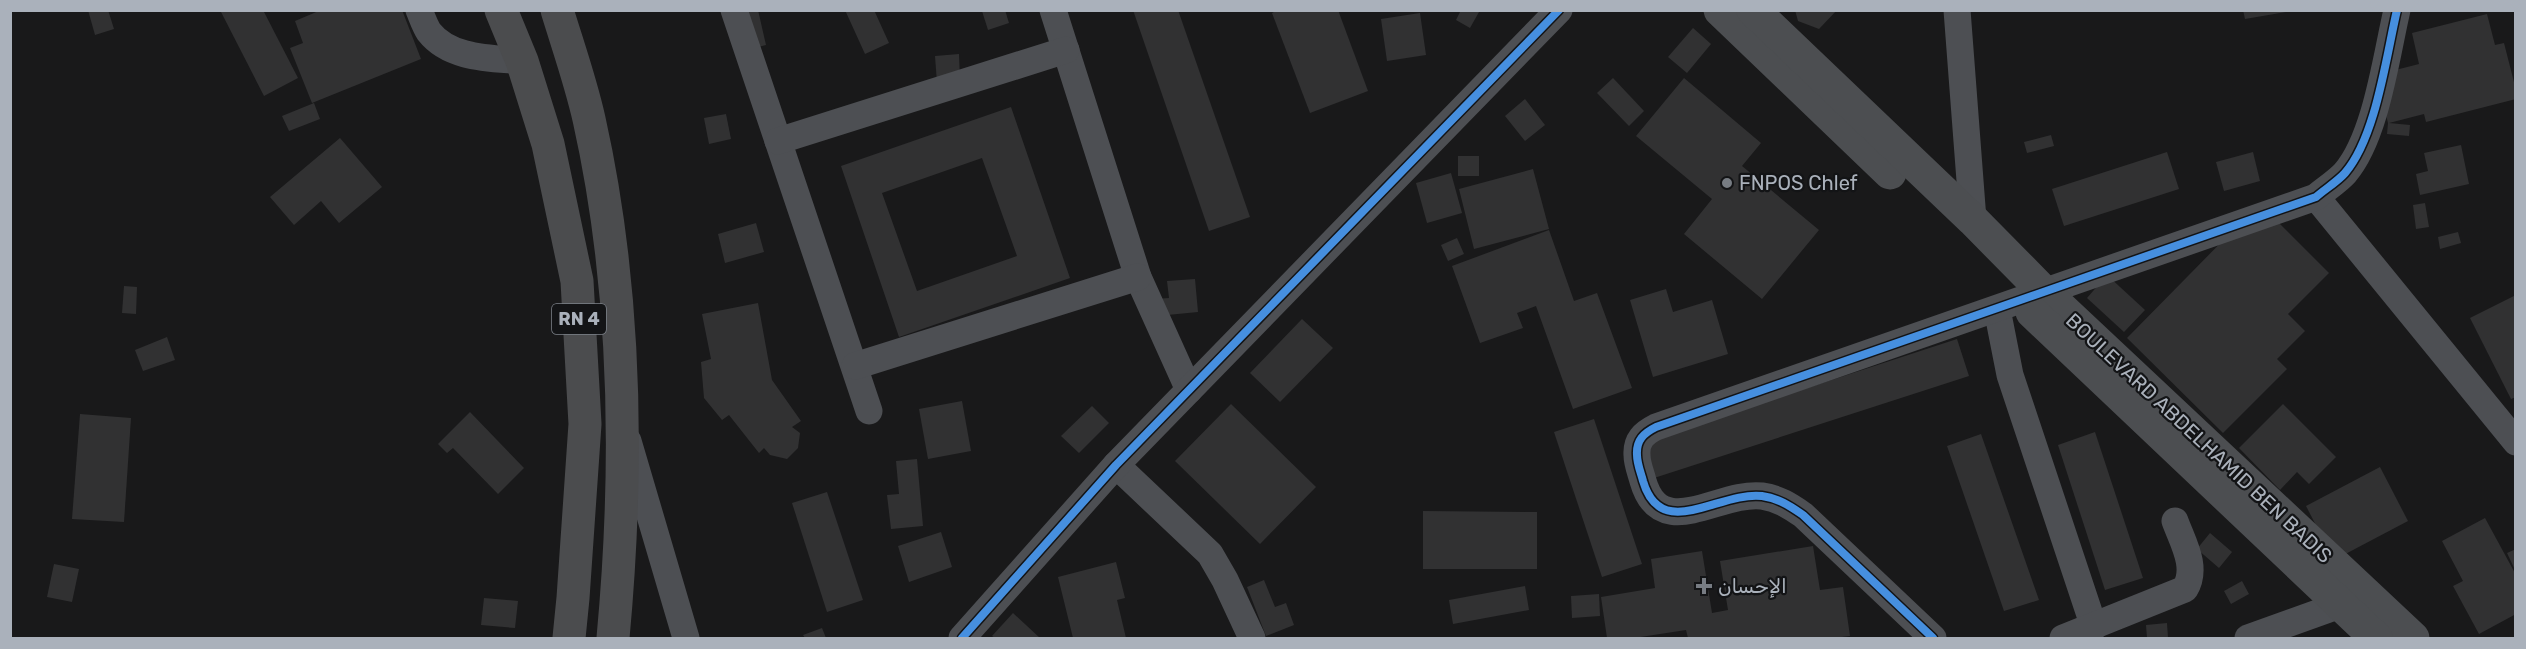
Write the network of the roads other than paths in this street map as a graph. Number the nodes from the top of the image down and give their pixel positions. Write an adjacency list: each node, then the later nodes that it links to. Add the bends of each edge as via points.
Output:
1 (419, 10): 12 (street, via 429,31 453,51)
2 (501, 10): 12 (highway, RN 4)
3 (557, 10): 21 (highway, RN 4, via 589,118 605,213)
4 (734, 10): 13 (street)
5 (1053, 10): 11 (street)
6 (1559, 10): 19 (street)
7 (1720, 10): 17 (main road, BOULEVARD ABDELHAMID BEN BADIS)
8 (1753, 10): 15 (main road, BOULEVARD ABDELHAMID BEN BADIS)
9 (1956, 10): 15 (street)
10 (2397, 10): 14 (street, via 2362,145 2345,173)
11 (1066, 50): 13 (street); 16 (street)
12 (522, 62): 28 (highway, RN 4, via 548,144 577,281 585,423)
13 (778, 141): 18 (street)
14 (2316, 197): 17 (street); 22 (street)
15 (1972, 220): 17 (main road, BOULEVARD ABDELHAMID BEN BADIS)
16 (1138, 277): 18 (street); 19 (street)
17 (2020, 300): 25 (main road, BOULEVARD ABDELHAMID BEN BADIS); 26 (street, via 2010,375); 27 (street, via 1656,427 1645,432 1638,442 1636,453 1647,494 1661,509 1683,512 1737,496 1762,496 1783,502 1803,515); 36 (main road, BOULEVARD ABDELHAMID BEN BADIS)
18 (855, 366): 20 (street)
19 (1189, 390): 23 (street)
20 (869, 411)
21 (624, 427): 29 (highway, RN 4, via 620,566); 30 (street)
22 (2516, 442)
23 (1116, 465): 31 (street); 32 (street, via 1210,554)
24 (2175, 521): 26 (street, via 2192,566 2192,579 2186,589)
25 (2340, 605): 34 (street); 35 (main road, BOULEVARD ABDELHAMID BEN BADIS)
26 (2094, 627): 33 (street)
27 (1924, 637)
28 (569, 639)
29 (613, 639)
30 (686, 639)
31 (962, 639)
32 (1252, 639)
33 (2063, 639)
34 (2248, 639)
35 (2376, 639)
36 (2413, 639)

